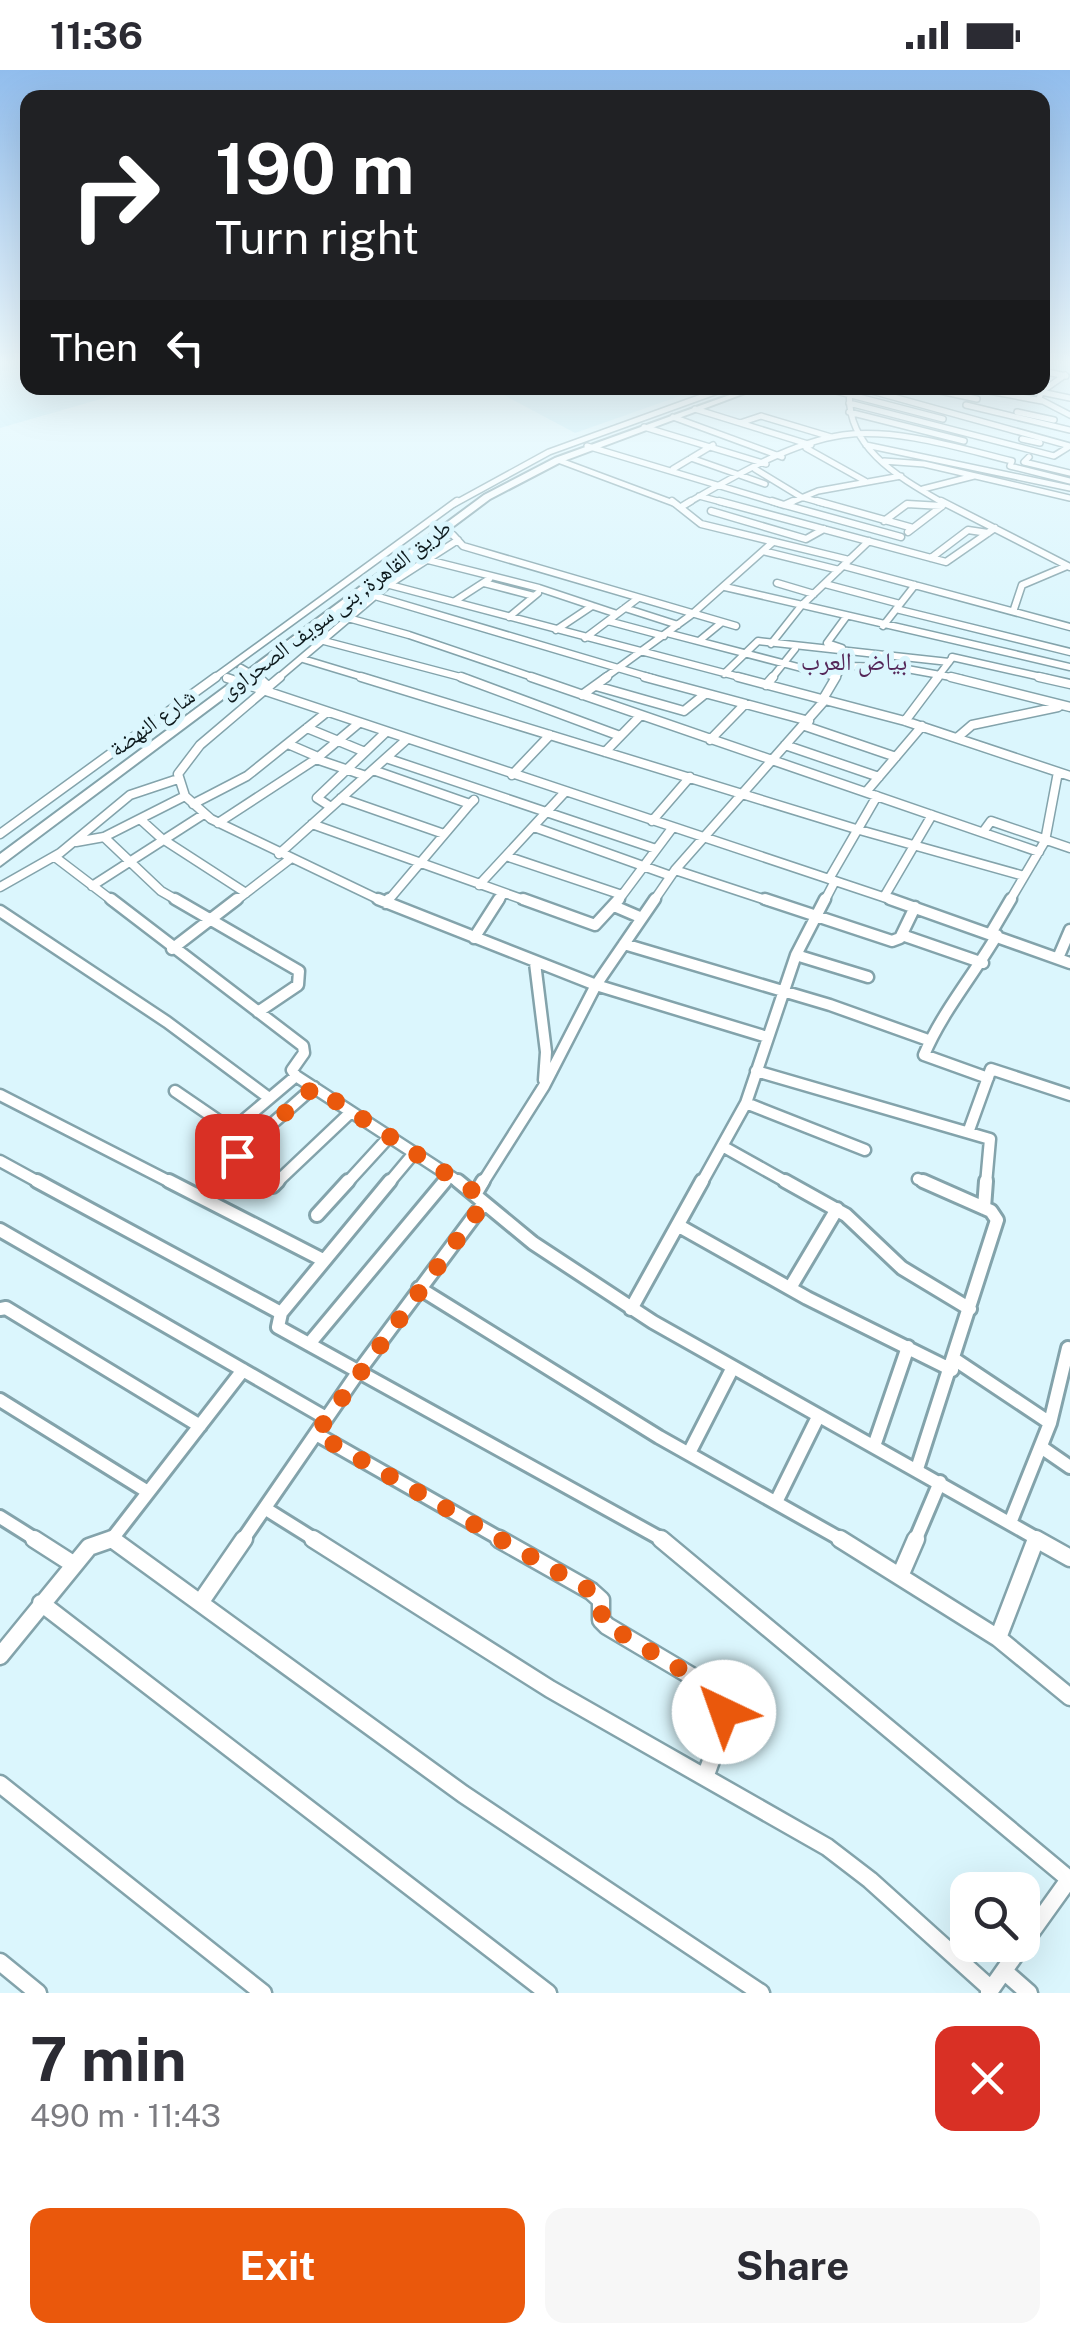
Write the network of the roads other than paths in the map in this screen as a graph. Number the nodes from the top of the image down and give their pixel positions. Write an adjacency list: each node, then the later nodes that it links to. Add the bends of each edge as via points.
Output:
1 (554, 454): 173 (street, شارع النهضة, via 457,500)
2 (558, 454): 109 (main road, طريق القاهرة, بنى سويف الصحراوى, via 464,503)
3 (566, 454): 18 (main road, طريق القاهرة, بنى سويف الصحراوى)
4 (612, 454): 21 (street)
5 (698, 454): 15 (street)
6 (737, 454): 20 (street)
7 (772, 454): 16 (street)
8 (793, 454): 16 (street)
9 (820, 454): 27 (street)
10 (876, 454): 19 (street)
11 (916, 454): 26 (street)
12 (975, 454): 26 (street)
13 (1013, 454): 17 (street)
14 (1034, 454): 17 (street)
15 (690, 458): 21 (street); 23 (street)
16 (783, 458): 20 (street)
17 (1029, 458): 26 (street, via 1024,462)
18 (558, 460): 38 (street); 47 (main road, طريق القاهرة, بنى سويف الصحراوى)
19 (883, 460): 24 (street); 25 (street)
20 (766, 464): 22 (street)
21 (674, 469): 28 (street)
22 (755, 469): 23 (street); 33 (street)
23 (742, 475): 28 (street); 29 (street)
24 (901, 476): 27 (street); 30 (street)
25 (975, 476): 30 (street); 34 (street)
26 (1070, 481)
27 (866, 482): 33 (street)
28 (724, 484): 31 (street); 32 (street)
29 (765, 484)
30 (921, 489): 36 (street)
31 (745, 492): 35 (street); 37 (street)
32 (699, 496): 35 (street); 38 (street)
33 (801, 497): 37 (street); 41 (street)
34 (1070, 498)
35 (723, 503): 39 (street); 43 (street)
36 (944, 504): 41 (street, via 907,504); 44 (street); 48 (street)
37 (784, 505): 40 (street)
38 (681, 506): 42 (street)
39 (711, 511): 42 (street); 45 (street, via 806,539)
40 (826, 516): 43 (street); 46 (street)
41 (885, 520): 44 (street); 46 (street)
42 (696, 521): 52 (street)
43 (813, 526): 45 (street)
44 (913, 528): 49 (street)
45 (824, 529): 51 (street)
46 (873, 529): 49 (street); 51 (street)
47 (439, 530): 50 (street); 62 (main road, طريق القاهرة, بنى سويف الصحراوى)
48 (992, 530): 55 (street, via 968,530); 55 (street, via 951,562); 58 (street)
49 (902, 537): 53 (street)
50 (458, 540): 56 (street); 59 (street)
51 (865, 540): 53 (street); 57 (street)
52 (773, 542): 54 (street); 57 (street)
53 (889, 546): 55 (street)
54 (763, 551): 57 (street); 67 (street)
55 (931, 558)
56 (428, 560): 60 (street); 65 (street)
57 (844, 565): 64 (street); 66 (street)
58 (1068, 567): 77 (street, via 1022,585)
59 (552, 574): 68 (street); 71 (street)
60 (494, 576): 61 (street); 68 (street)
61 (484, 582): 68 (street); 72 (street)
62 (369, 583): 65 (street); 78 (main road, طريق القاهرة, بنى سويف الصحراوى)
63 (777, 583): 69 (street)
64 (825, 584): 69 (street); 75 (street)
65 (388, 585): 70 (street); 72 (street)
66 (916, 585): 75 (street); 77 (street)
67 (725, 586): 74 (street); 80 (street)
68 (537, 591): 73 (street); 81 (street)
69 (814, 594): 74 (street)
70 (375, 596): 83 (street); 108 (street)
71 (637, 598): 76 (street); 80 (street)
72 (455, 601): 81 (street)
73 (592, 606): 79 (street); 90 (street)
74 (801, 606): 82 (street); 97 (street)
75 (898, 606): 88 (street); 101 (street)
76 (625, 608): 79 (street); 86 (street)
77 (1014, 609): 89 (street)
78 (330, 613): 83 (street); 109 (main road, طريق القاهرة, بنى سويف الصحراوى)
79 (617, 614): 84 (street)
80 (692, 615): 85 (street); 86 (street)
81 (509, 616): 90 (street)
82 (846, 617): 88 (street); 99 (street, via 827,644)
83 (352, 618): 94 (street); 118 (street)
84 (608, 621): 92 (street); 93 (street)
85 (721, 622): 87 (street); 95 (street)
86 (678, 625): 92 (street)
87 (736, 626)
88 (883, 626): 91 (street)
89 (1070, 627)
90 (556, 630): 93 (street)
91 (900, 630): 96 (street); 100 (street)
92 (666, 635): 95 (street); 102 (street)
93 (585, 638): 102 (street)
94 (324, 641): 104 (street); 131 (street, via 459,676)
95 (699, 642): 103 (street)
96 (960, 643): 105 (street); 107 (street)
97 (771, 644): 98 (street); 103 (street, via 756,641)
98 (794, 648): 99 (street); 106 (street)
99 (858, 652): 100 (street)
100 (882, 652): 105 (street)
101 (1070, 652)
102 (642, 654): 108 (street); 110 (street)
103 (743, 654): 106 (street); 110 (street)
104 (303, 659): 116 (street); 130 (street)
105 (951, 659): 111 (street); 115 (street)
106 (784, 665): 112 (street); 113 (street)
107 (1070, 667)
108 (620, 670): 114 (street); 117 (street)
109 (240, 675): 116 (street); 116 (street); 181 (main road, طريق القاهرة, بنى سويف الصحراوى); 190 (main road, طريق القاهرة, بنى سويف الصحراوى)
110 (726, 675): 113 (street); 117 (street)
111 (938, 676): 112 (street, via 847,664); 121 (street); 124 (street)
112 (836, 677): 119 (street)
113 (766, 685): 119 (street)
114 (596, 686): 117 (street, via 684,711); 118 (street)
115 (1070, 687): 121 (street)
116 (268, 689): 122 (street); 151 (street, via 192,753)
117 (707, 694): 120 (street)
118 (582, 696): 123 (street)
119 (824, 700): 124 (street); 126 (street)
120 (744, 704): 126 (street); 134 (street)
121 (1067, 706): 132 (street, via 972,725)
122 (327, 712): 125 (street); 128 (street)
123 (640, 716): 131 (street); 134 (street)
124 (904, 721): 127 (street)
125 (358, 723): 129 (street); 135 (street)
126 (807, 724): 137 (street); 140 (street)
127 (922, 726): 132 (street); 140 (street)
128 (307, 728): 135 (street); 136 (street)
129 (386, 732): 133 (street); 138 (street)
130 (550, 735): 139 (street); 147 (street)
131 (620, 736): 139 (street)
132 (958, 738): 148 (street)
133 (406, 740): 142 (street); 145 (street)
134 (710, 740): 143 (street)
135 (336, 742): 138 (street); 141 (street)
136 (288, 744): 141 (street); 159 (street, via 246,776)
137 (785, 746): 143 (street); 149 (street)
138 (364, 752): 144 (street)
139 (605, 752): 150 (street)
140 (896, 756): 149 (street)
141 (317, 758): 144 (street); 167 (street)
142 (386, 758): 146 (street); 153 (street)
143 (769, 761): 155 (street); 156 (street)
144 (346, 769): 146 (street); 161 (street, via 316,798)
145 (494, 769): 147 (street); 153 (street)
146 (369, 773): 158 (street); 160 (street)
147 (512, 775): 154 (street)
148 (1057, 775): 152 (street); 178 (street)
149 (879, 776): 155 (street)
150 (690, 777): 156 (street); 166 (street)
151 (178, 778): 159 (street); 179 (street, via 130,794)
152 (1070, 779)
153 (479, 789): 160 (street); 162 (street)
154 (566, 792): 162 (street); 166 (street)
155 (866, 792): 157 (street)
156 (742, 794): 171 (street); 176 (street)
157 (876, 796): 164 (street); 171 (street)
158 (341, 798): 161 (street); 174 (street)
159 (189, 800): 163 (street); 165 (street)
160 (470, 804): 174 (street)
161 (331, 807): 168 (street)
162 (547, 812): 169 (street); 183 (street)
163 (204, 814): 167 (street); 177 (street)
164 (932, 815): 172 (street); 180 (street)
165 (140, 819): 175 (street); 177 (street)
166 (652, 820): 170 (street)
167 (218, 823): 185 (street)
168 (312, 824): 185 (street); 191 (street)
169 (534, 827): 186 (street); 192 (street)
170 (673, 827): 176 (street); 183 (street)
171 (856, 828): 180 (street); 195 (street)
172 (984, 832): 178 (street, via 991,821); 184 (street)
173 (0, 834)
174 (444, 834): 191 (street)
175 (104, 836): 179 (street); 188 (street)
176 (702, 837): 193 (street); 195 (street)
177 (161, 838): 188 (street); 199 (street)
178 (1045, 840): 182 (street); 184 (street)
179 (74, 842): 187 (street)
180 (914, 845): 194 (street); 202 (street)
181 (0, 846)
182 (1070, 848)
183 (656, 849): 192 (street)
184 (1039, 852): 194 (street)
185 (278, 854): 189 (street)
186 (506, 856): 196 (street); 201 (street)
187 (54, 857): 197 (street); 198 (street)
188 (133, 860): 197 (street); 209 (street, via 161,891)
189 (290, 860): 199 (street); 203 (street)
190 (0, 861)
191 (421, 864): 196 (street); 203 (street)
192 (644, 866): 193 (street); 201 (street)
193 (673, 873): 207 (street); 208 (street)
194 (1024, 876): 211 (street)
195 (832, 880): 202 (street); 207 (street)
196 (479, 885): 200 (street)
197 (92, 886): 215 (street)
198 (0, 887)
199 (246, 893): 209 (street)
200 (503, 894): 204 (street, via 594,925); 213 (street)
201 (622, 896): 204 (street)
202 (884, 897): 205 (street)
203 (386, 903): 213 (street)
204 (614, 906): 208 (street)
205 (915, 908): 211 (street); 212 (street)
206 (0, 911): 235 (street)
207 (815, 917): 212 (street, via 892,942); 216 (street)
208 (642, 918): 214 (street)
209 (210, 920): 215 (street); 224 (street, via 302,975 298,985)
210 (1070, 930): 217 (street)
211 (994, 934): 217 (street); 219 (street)
212 (902, 935): 219 (street)
213 (474, 938): 218 (street)
214 (624, 944): 222 (street); 223 (street)
215 (172, 949): 224 (street)
216 (796, 955): 221 (street); 223 (street)
217 (1058, 958): 220 (street)
218 (534, 963): 222 (street); 230 (street)
219 (982, 963): 226 (street)
220 (1070, 963)
221 (868, 978)
222 (596, 985): 225 (street); 230 (street)
223 (783, 990): 225 (street); 226 (street)
224 (258, 1012): 228 (street, via 305,1048 292,1070)
225 (767, 1037): 227 (street)
226 (928, 1040): 229 (street, via 926,1058)
227 (756, 1071): 236 (street); 238 (street)
228 (296, 1076): 231 (street); 235 (street)
229 (988, 1078): 233 (street, via 996,1069); 238 (street)
230 (544, 1086): 248 (street)
231 (314, 1087): 237 (street); 244 (street)
232 (175, 1091): 235 (street, via 229,1130)
233 (1070, 1095)
234 (0, 1096): 254 (street)
235 (270, 1098)
236 (746, 1103): 240 (street); 241 (street)
237 (352, 1112): 239 (street); 247 (street)
238 (969, 1130): 249 (street, via 992,1141)
239 (389, 1137): 242 (street); 251 (street)
240 (724, 1147): 250 (street); 252 (street)
241 (865, 1150)
242 (414, 1154): 245 (street); 254 (street)
243 (0, 1161): 260 (street)
244 (217, 1172)
245 (449, 1176): 248 (street); 261 (street)
246 (918, 1179): 249 (street)
247 (273, 1186)
248 (480, 1198): 255 (street); 258 (street, via 500,1219)
249 (984, 1208): 259 (street, via 997,1220)
250 (838, 1209): 256 (street); 259 (street, via 902,1268)
251 (317, 1216)
252 (679, 1226): 256 (street); 258 (street)
253 (0, 1230): 265 (street)
254 (324, 1260): 260 (street)
255 (420, 1288): 266 (street); 276 (street)
256 (790, 1288): 262 (street)
257 (0, 1309): 272 (street)
258 (631, 1309): 267 (street)
259 (970, 1310): 264 (street)
260 (280, 1313): 261 (street, via 278,1327)
261 (310, 1344): 266 (street)
262 (908, 1346): 264 (street); 274 (street)
263 (1068, 1348): 271 (street)
264 (953, 1364): 271 (street); 278 (street)
265 (243, 1370): 270 (street); 272 (street)
266 (358, 1371): 270 (street); 297 (street, via 672,1545)
267 (730, 1371): 269 (street); 276 (street)
268 (0, 1400): 280 (street)
269 (818, 1417): 274 (street); 281 (street)
270 (326, 1418): 273 (street)
271 (1050, 1423): 275 (street)
272 (200, 1426): 280 (street)
273 (316, 1434): 282 (street); 295 (street, via 591,1591 601,1600 606,1626 715,1690 724,1712)
274 (874, 1446): 278 (street)
275 (1040, 1447): 277 (street); 284 (street)
276 (689, 1454): 281 (street)
277 (1070, 1467)
278 (917, 1469): 279 (street)
279 (940, 1482): 284 (street); 289 (street)
280 (148, 1492): 286 (street)
281 (776, 1502): 289 (street)
282 (266, 1509): 290 (street); 295 (street, via 550,1689)
283 (0, 1517): 288 (street)
284 (1010, 1523): 285 (street)
285 (1036, 1538): 287 (street); 292 (street)
286 (112, 1539): 288 (street, via 89,1547); 290 (street)
287 (1070, 1558)
288 (73, 1564): 291 (street)
289 (900, 1576): 292 (street)
290 (202, 1600): 306 (street, via 462,1792)
291 (42, 1603): 293 (street); 305 (street)
292 (998, 1638): 294 (street)
293 (0, 1656)
294 (1070, 1697)
295 (706, 1775): 302 (street, via 850,1863)
296 (0, 1784): 304 (street)
297 (1070, 1878): 298 (street)
298 (1040, 1920)
299 (0, 1962): 303 (street)
300 (1010, 1962): 301 (street)
301 (1004, 1971): 302 (street); 307 (street)
302 (989, 1991)
303 (38, 1993)
304 (263, 1993)
305 (548, 1993)
306 (761, 1993)
307 (1029, 1993)

